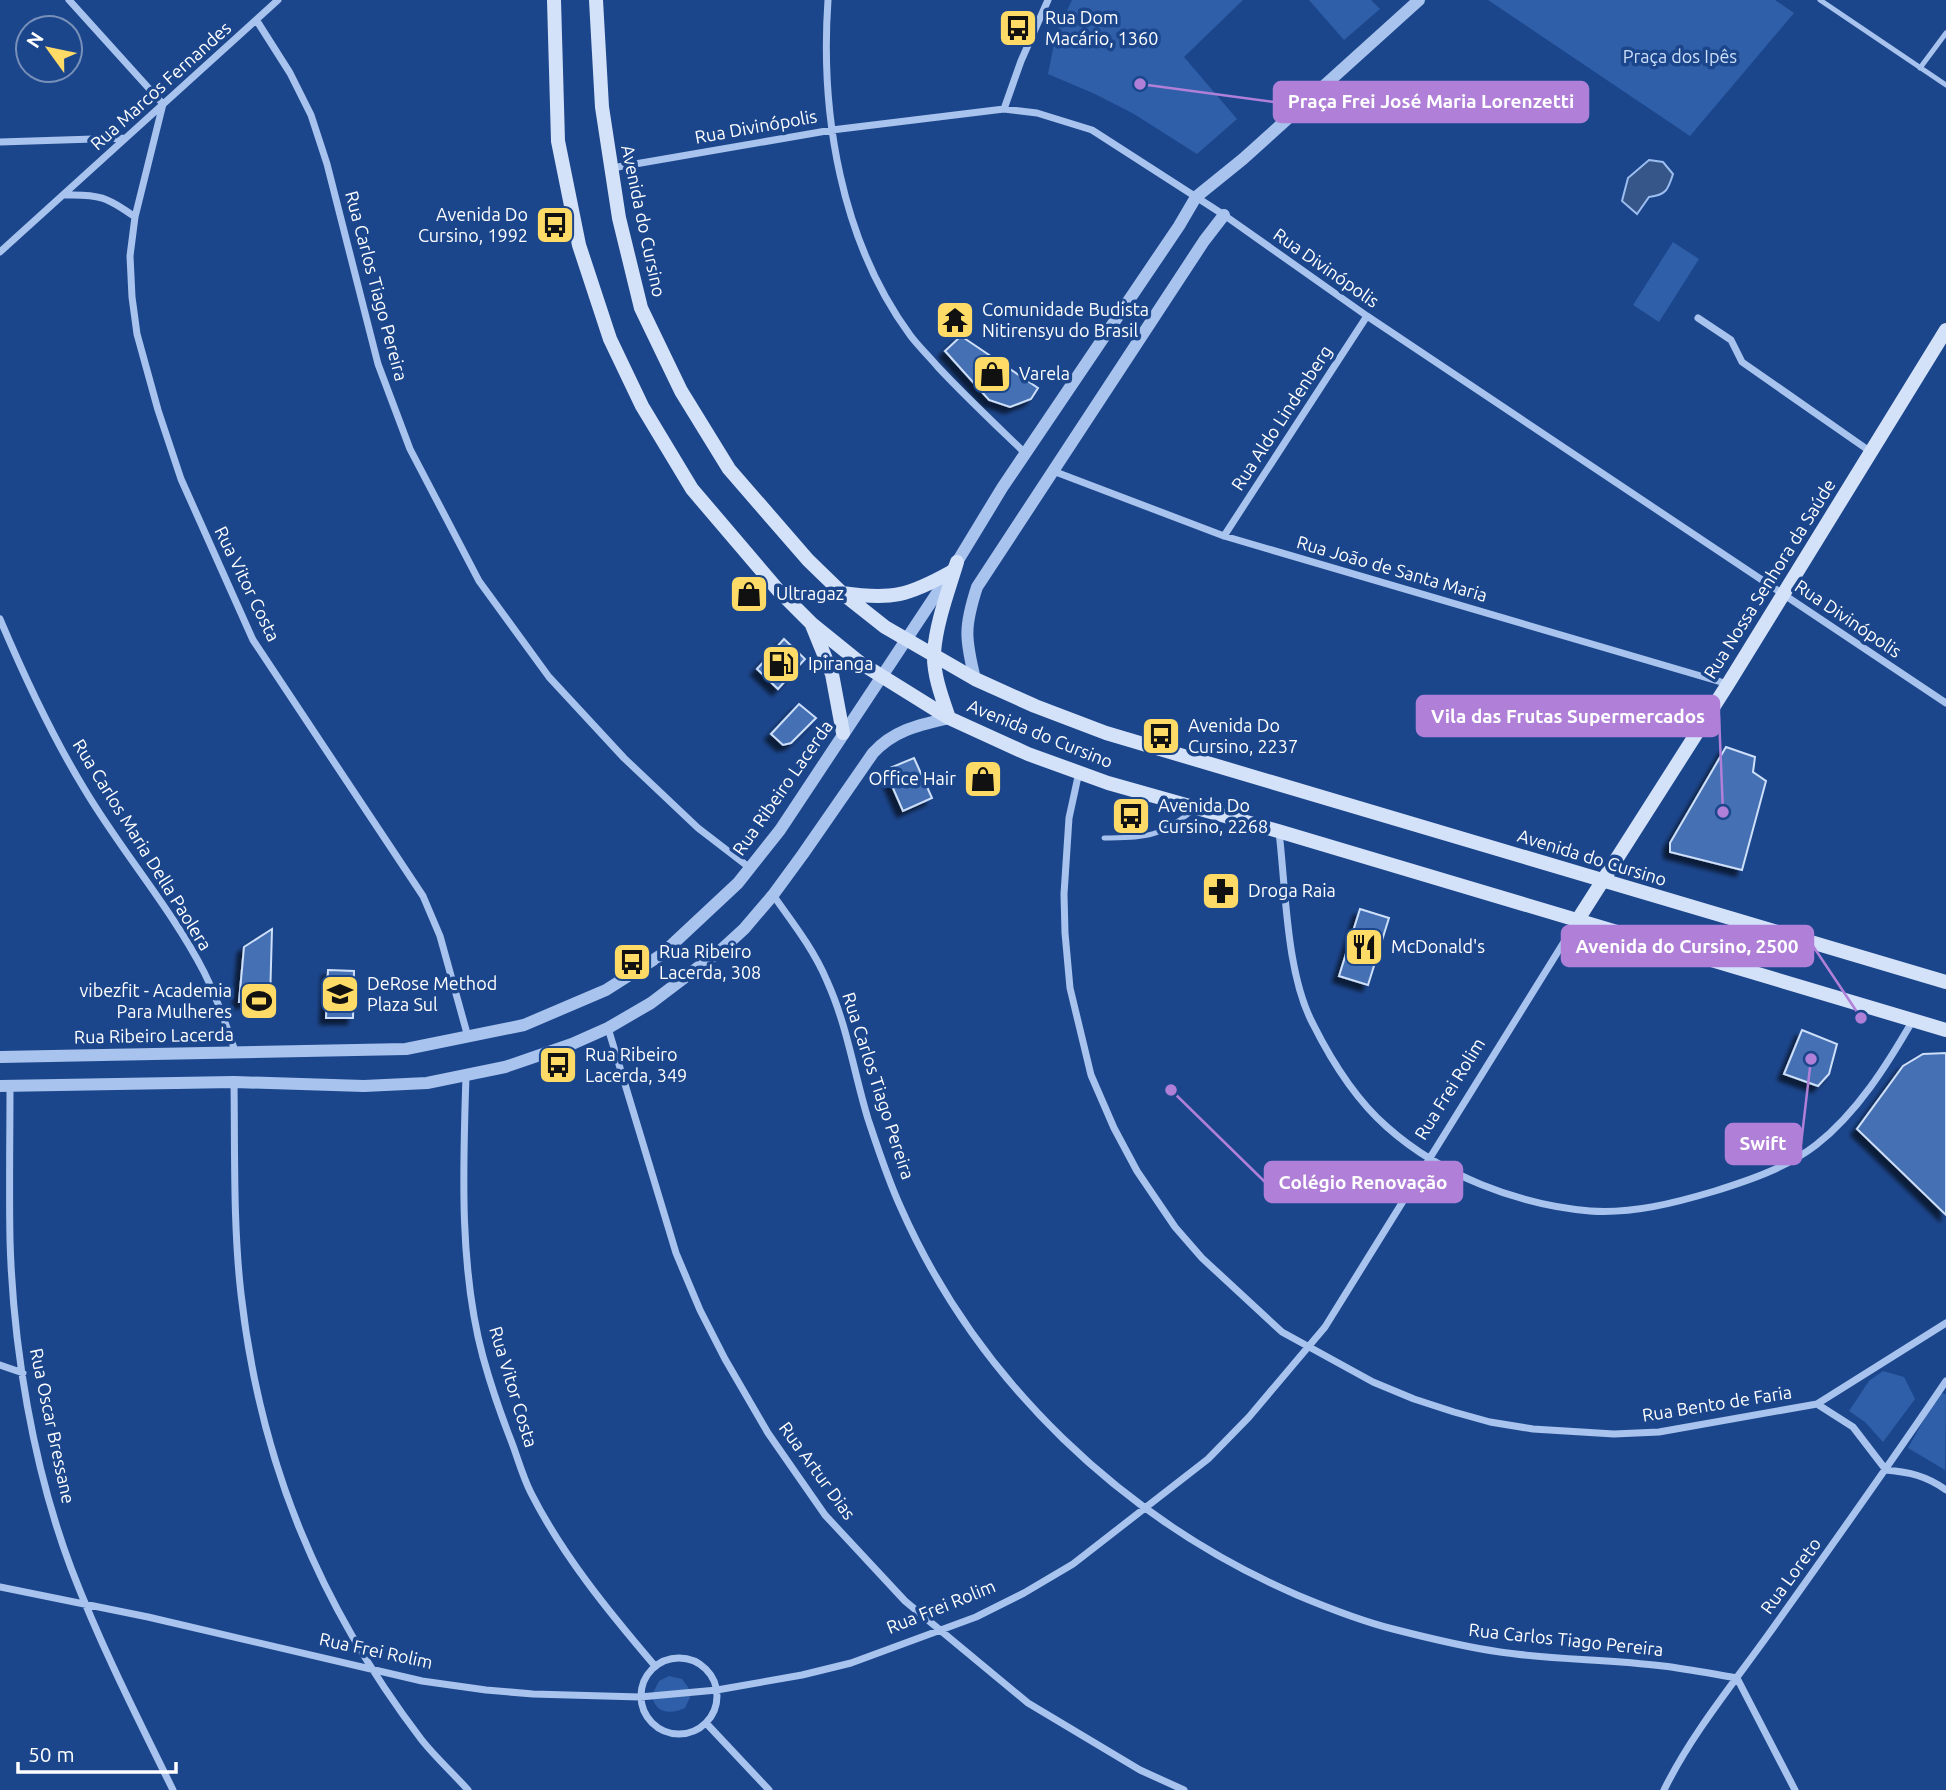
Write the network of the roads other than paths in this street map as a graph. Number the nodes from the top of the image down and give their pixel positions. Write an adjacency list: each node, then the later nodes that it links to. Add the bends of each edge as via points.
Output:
1 (69, 0): 13 (street)
2 (278, 0): 9 (street, Rua Marcos Fernandes)
3 (554, 0): 35 (main road, Avenida do Cursino, via 558,141 579,245 610,339 642,406 692,489)
4 (596, 0): 18 (main road, Avenida do Cursino, via 601,107)
5 (828, 0): 15 (street, via 825,47)
6 (1048, 0): 14 (street)
7 (1419, 0): 20 (street)
8 (1820, 0): 11 (lane)
9 (257, 20): 13 (street, Rua Marcos Fernandes); 48 (street, Rua Carlos Tiago Pereira, via 311,115 377,364 410,449 479,581 548,677 624,758 698,828)
10 (1946, 33): 11 (lane)
11 (1920, 68): 12 (lane)
12 (1946, 85)
13 (163, 104): 16 (street, Rua Marcos Fernandes); 22 (street, Rua Vitor Costa)
14 (1004, 109): 15 (street, Rua Divinópolis); 20 (street, Rua Divinópolis, via 1037,113 1092,130)
15 (832, 130): 18 (street, Rua Divinópolis); 28 (street, via 847,209 894,312 911,337)
16 (126, 138): 17 (street); 19 (street, Rua Marcos Fernandes)
17 (0, 142)
18 (611, 169): 32 (main road, Avenida do Cursino, via 641,308 681,391 729,469)
19 (64, 195): 22 (street, via 93,194); 23 (street, Rua Marcos Fernandes)
20 (1196, 197): 21 (street, Rua Divinópolis); 28 (street, Rua Ribeiro Lacerda)
21 (1224, 215): 24 (street, Rua Divinópolis); 29 (street)
22 (135, 217): 56 (street, Rua Vitor Costa, via 130,256 137,334 181,479 253,640 423,896 440,936)
23 (0, 252)
24 (1367, 316): 30 (street, Rua Aldo Lindenberg); 33 (street, Rua Divinópolis)
25 (1698, 318): 27 (street, via 1731,340 1742,362)
26 (1946, 330): 27 (main road, Rua Nossa Senhora da Saúde)
27 (1871, 452): 33 (main road, Rua Nossa Senhora da Saúde)
28 (1025, 453): 31 (street, Rua Ribeiro Lacerda)
29 (1052, 471): 30 (street, Rua João de Santa Maria); 39 (street, via 977,587 966,633)
30 (1224, 537): 40 (street, Rua João de Santa Maria)
31 (954, 567): 32 (main road, via 919,589 894,597); 36 (street, Rua Ribeiro Lacerda); 37 (main road)
32 (842, 593): 36 (main road, Avenida do Cursino)
33 (1783, 594): 40 (main road, Rua Nossa Senhora da Saúde); 41 (street, Rua Divinópolis)
34 (0, 619): 57 (street, Rua Carlos Maria Della Paolera, via 44,716 86,792 203,970)
35 (812, 624): 38 (main road, Avenida do Cursino); 43 (main road, via 832,674)
36 (905, 638): 37 (main road, Avenida do Cursino); 38 (street, Rua Ribeiro Lacerda)
37 (934, 656): 39 (main road, Avenida do Cursino); 42 (main road)
38 (880, 677): 42 (main road, Avenida do Cursino); 43 (street, Rua Ribeiro Lacerda)
39 (975, 678): 49 (main road, Avenida do Cursino, via 1106,733)
40 (1728, 684): 49 (main road, Rua Nossa Senhora da Saúde)
41 (1945, 700)
42 (948, 718): 44 (main road, Avenida do Cursino); 50 (street, via 884,740)
43 (843, 733): 48 (street, Rua Ribeiro Lacerda)
44 (1079, 772): 45 (main road, Avenida do Cursino); 64 (street, Rua Bento de Faria, via 1069,818 1065,933 1070,988 1091,1075 1137,1171 1175,1227 1242,1296 1282,1332)
45 (1196, 808): 46 (main road, Avenida do Cursino); 47 (lane, via 1159,833)
46 (1278, 831): 51 (main road, Avenida do Cursino); 62 (street, via 1296,975 1311,1021 1338,1070 1365,1104)
47 (1104, 838)
48 (750, 868): 56 (street, Rua Ribeiro Lacerda, via 661,956 606,990 524,1025)
49 (1600, 881): 51 (main road, Rua Frei Rolim); 52 (main road, Avenida do Cursino)
50 (774, 895): 54 (street, via 721,950 651,1003); 71 (street, Rua Carlos Tiago Pereira, via 827,981 901,1208 958,1311 1032,1407)
51 (1577, 920): 53 (main road, Avenida do Cursino); 62 (street, Rua Frei Rolim)
52 (1946, 982)
53 (1913, 1020): 55 (main road, Avenida do Cursino); 62 (street, via 1868,1089 1817,1144 1775,1170 1682,1201 1591,1211 1545,1204 1468,1179)
54 (608, 1028): 59 (street, via 516,1063); 74 (street, Rua Artur Dias, via 676,1252 725,1359 768,1433 825,1515 905,1601)
55 (1946, 1030)
56 (468, 1038): 57 (street, Rua Ribeiro Lacerda, via 406,1049)
57 (235, 1051): 58 (street, Rua Ribeiro Lacerda)
58 (0, 1057)
59 (466, 1076): 60 (street, via 364,1086); 75 (street, Rua Vitor Costa, via 467,1248 482,1356 531,1492 573,1562)
60 (234, 1082): 61 (street); 76 (street, via 240,1291 260,1412 276,1469 312,1562)
61 (5, 1086): 66 (street, Rua Oscar Bressane, via 10,1242)
62 (1430, 1158): 64 (street, Rua Frei Rolim)
63 (1946, 1323): 68 (street, Rua Bento de Faria)
64 (1308, 1348): 68 (street, Rua Bento de Faria, via 1414,1399 1490,1422 1564,1432 1659,1432); 71 (street, Rua Frei Rolim, via 1208,1459)
65 (0, 1365): 66 (street)
66 (23, 1373): 73 (street, Rua Oscar Bressane, via 53,1512)
67 (1946, 1381): 69 (street, Rua Loreto)
68 (1817, 1404): 69 (street, via 1853,1427)
69 (1886, 1470): 70 (street, via 1922,1476); 77 (street, Rua Loreto)
70 (1946, 1490)
71 (1144, 1509): 74 (street, Rua Frei Rolim, via 1073,1564 976,1617); 77 (street, Rua Carlos Tiago Pereira, via 1266,1581 1390,1629 1501,1652 1663,1666)
72 (0, 1587): 73 (street, Rua Frei Rolim)
73 (86, 1605): 76 (street, Rua Frei Rolim); 81 (street, Rua Oscar Bressane)
74 (940, 1630): 78 (street, Rua Frei Rolim, via 851,1663); 84 (street, Rua Artur Dias, via 1028,1703 1140,1770)
75 (655, 1666): 78 (street, via 667,1659 693,1660 713,1677); 79 (street, via 647,1674)
76 (372, 1670): 79 (street, Rua Frei Rolim, via 486,1690); 82 (street, via 423,1741)
77 (1737, 1678): 85 (street, Rua Loreto); 86 (street)
78 (717, 1690): 79 (street, Rua Frei Rolim); 80 (street)
79 (640, 1697): 80 (street, via 649,1720 671,1733 683,1734)
80 (706, 1723): 83 (street)
81 (173, 1790)
82 (468, 1790)
83 (769, 1790)
84 (1184, 1790)
85 (1664, 1790)
86 (1795, 1790)

